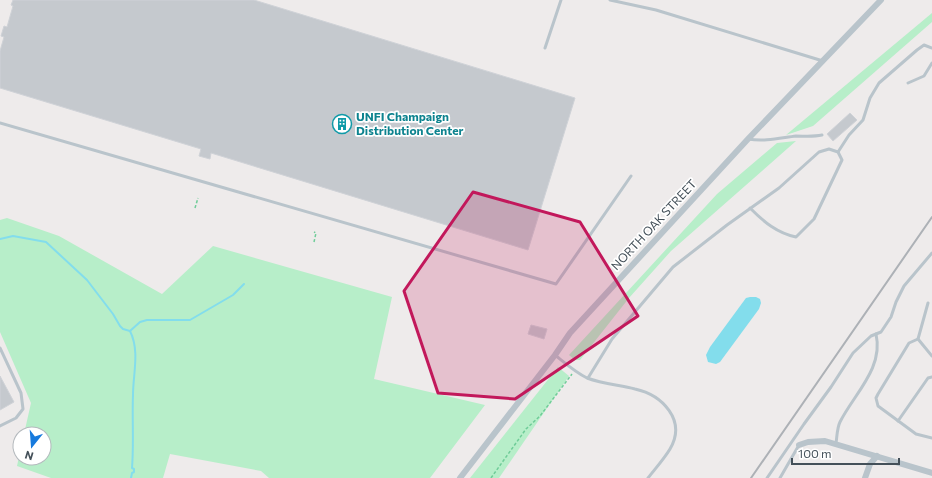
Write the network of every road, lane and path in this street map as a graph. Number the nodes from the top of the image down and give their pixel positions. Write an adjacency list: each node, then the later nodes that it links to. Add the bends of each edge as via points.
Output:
1 (561, 0): 4 (lane)
2 (610, 0): 6 (lane, via 656,10)
3 (881, 0): 6 (street, NORTH OAK STREET)
4 (545, 48)
5 (932, 48): 12 (lane, via 924,45 879,83 870,98 863,120)
6 (823, 61): 11 (street, NORTH OAK STREET)
7 (932, 63): 8 (lane, via 924,76)
8 (908, 83)
9 (0, 123): 13 (lane, via 556,284)
10 (822, 135): 11 (lane, via 757,141)
11 (748, 139): 24 (street, NORTH OAK STREET, via 570,333)
12 (838, 152): 16 (lane, via 829,149 819,152 779,188); 16 (lane, via 842,160 814,219 796,237 786,235 765,223)
13 (631, 176)
14 (198, 198): 15 (path)
15 (195, 208)
16 (750, 208): 28 (lane, via 673,267 612,339)
17 (314, 232): 18 (path)
18 (314, 242)
19 (932, 253): 21 (lane, via 904,286 891,317 881,332)
20 (928, 303): 22 (lane)
21 (876, 334): 32 (lane, via 878,342 875,361 840,423); 39 (lane, via 852,353 831,388)
22 (918, 339): 25 (lane); 29 (lane, via 909,343 876,398 878,406)
23 (0, 348): 30 (lane, via 21,393 23,408 16,418)
24 (555, 355): 26 (lane); 36 (street, NORTH OAK STREET)
25 (932, 356)
26 (574, 371): 28 (lane); 37 (path, via 540,416 526,429)
27 (932, 377): 29 (lane, via 928,378)
28 (588, 378): 38 (lane, via 644,392 654,396 669,410 675,420 675,437 670,449)
29 (898, 421): 31 (lane, via 916,434)
30 (0, 426)
31 (932, 438)
32 (836, 443): 33 (street, via 815,441); 34 (street)
33 (799, 445): 40 (lane)
34 (877, 456): 35 (street); 41 (street, via 870,464)
35 (932, 473)
36 (460, 478)
37 (491, 478)
38 (648, 478)
39 (767, 478)
40 (780, 478)
41 (865, 478)

